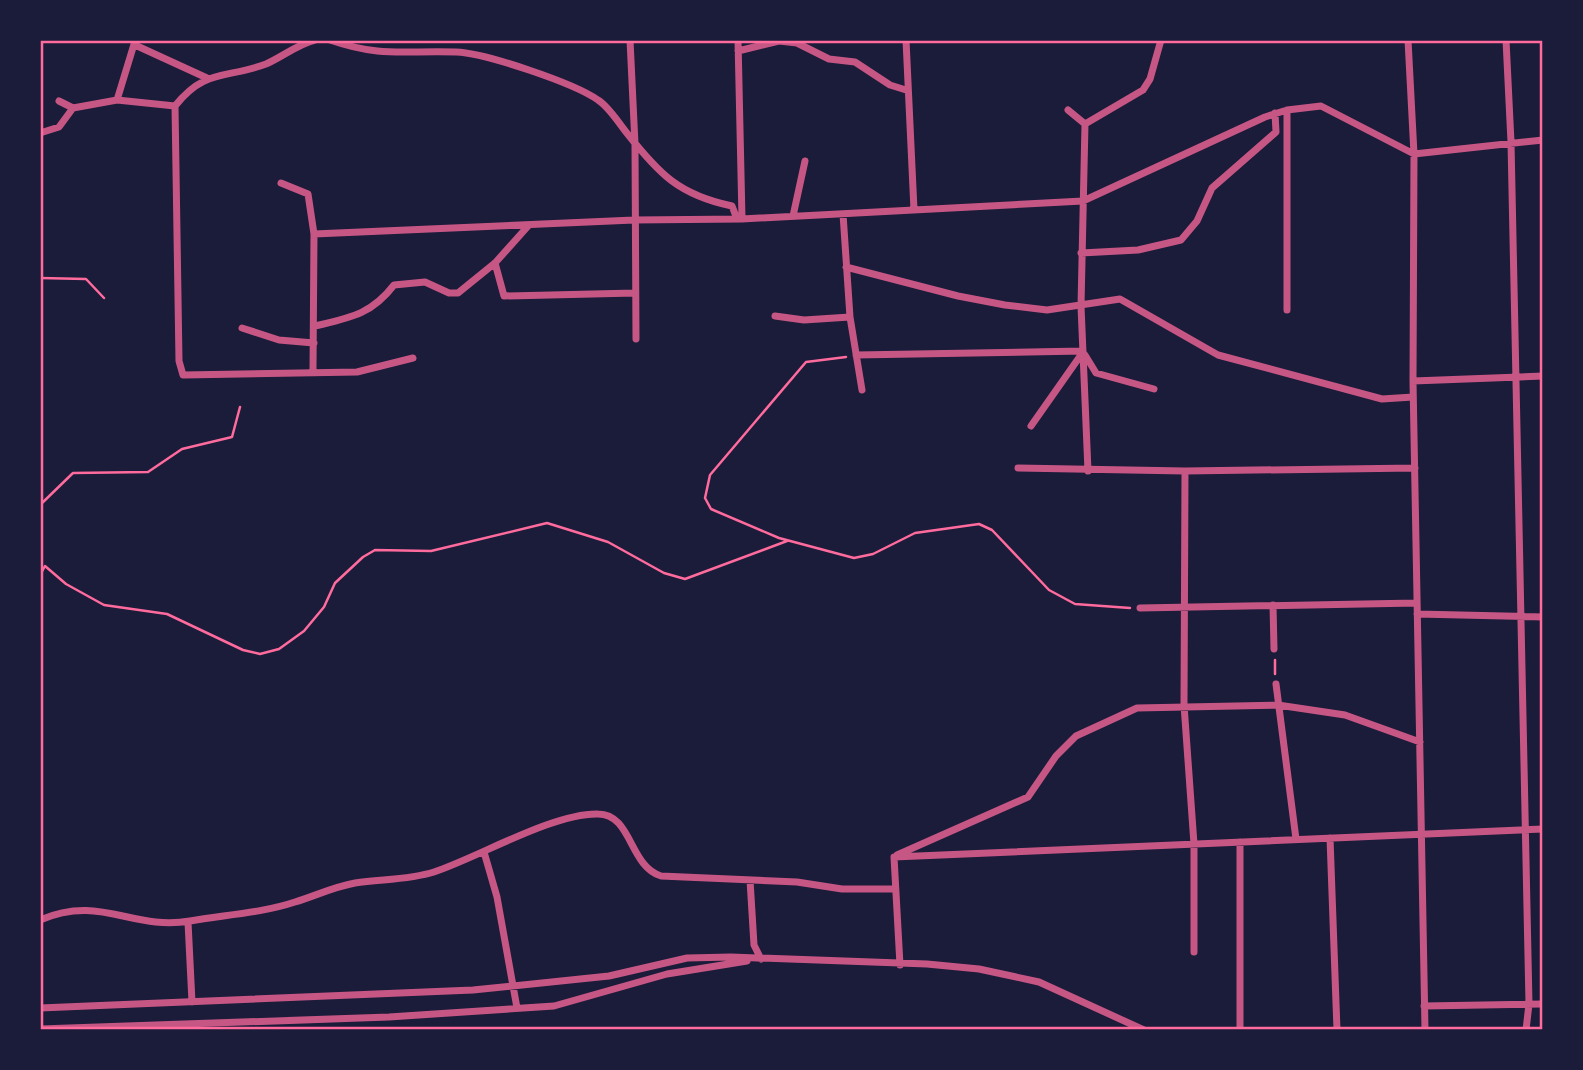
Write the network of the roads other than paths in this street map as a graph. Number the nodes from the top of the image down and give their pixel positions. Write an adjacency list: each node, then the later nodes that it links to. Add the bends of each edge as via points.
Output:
1 (315, 40): 11 (street, via 264,64)
2 (330, 40): 24 (street, via 379,54 458,52 570,85 599,100)
3 (630, 40): 24 (street)
4 (738, 40): 10 (street)
5 (906, 40): 12 (street)
6 (1161, 40): 20 (street, via 1143,90)
7 (1408, 40): 25 (street)
8 (1506, 40): 23 (street)
9 (135, 43): 11 (street); 13 (street)
10 (738, 51): 12 (street, via 779,41 797,43 829,59 855,62); 32 (street)
11 (207, 78): 15 (street)
12 (906, 90): 29 (street)
13 (117, 100): 15 (street); 16 (street)
14 (59, 101): 16 (street)
15 (175, 106): 51 (street, via 179,361 183,375)
16 (73, 108): 21 (street, via 59,127)
17 (1068, 110): 20 (street)
18 (1287, 110): 19 (street); 25 (street, via 1321,106); 41 (street)
19 (1275, 113): 28 (street); 36 (street, via 1276,132 1212,188 1197,221 1181,240 1138,250)
20 (1084, 124): 28 (street)
21 (40, 133)
22 (1543, 140): 23 (street)
23 (1511, 142): 25 (street); 53 (street)
24 (635, 144): 32 (street, via 681,188 698,199 732,206); 33 (street)
25 (1414, 154): 54 (street)
26 (805, 162): 31 (street)
27 (281, 183): 35 (street, via 308,194)
28 (1083, 201): 29 (street); 36 (street)
29 (914, 210): 30 (street)
30 (843, 214): 31 (street); 38 (street)
31 (793, 216): 32 (street)
32 (739, 219): 33 (street)
33 (634, 220): 34 (street); 39 (street)
34 (529, 225): 35 (street); 37 (street)
35 (314, 234): 44 (street)
36 (1081, 253): 40 (street)
37 (495, 263): 39 (street, via 504,296); 44 (street, via 458,293 425,282 394,285 380,303 365,312)
38 (846, 267): 40 (street, via 1005,305 1047,310); 43 (street)
39 (635, 293): 46 (street)
40 (1081, 306): 48 (street); 57 (street, via 1120,299 1218,355 1382,398)
41 (1287, 310)
42 (775, 316): 43 (street, via 804,320)
43 (850, 317): 49 (street)
44 (314, 326): 47 (street)
45 (242, 328): 47 (street, via 278,340)
46 (636, 340)
47 (314, 343): 51 (street)
48 (1083, 351): 49 (street); 55 (street, via 1096,373); 58 (street); 61 (street)
49 (856, 355): 56 (street)
50 (413, 358): 51 (street, via 357,372)
51 (313, 370)
52 (1543, 376): 53 (street)
53 (1516, 377): 54 (street); 69 (street)
54 (1413, 382): 57 (street)
55 (1154, 389)
56 (862, 390)
57 (1413, 397): 60 (street)
58 (1031, 426)
59 (1018, 468): 61 (street)
60 (1415, 468): 62 (street); 63 (street)
61 (1088, 471): 62 (street)
62 (1185, 471): 65 (street)
63 (1417, 603): 64 (street); 67 (street)
64 (1273, 605): 65 (street); 70 (street)
65 (1186, 607): 66 (street); 72 (street)
66 (1140, 608)
67 (1418, 614): 69 (street); 74 (street)
68 (1543, 617): 69 (street)
69 (1521, 618): 75 (street)
70 (1274, 649)
71 (1276, 684): 73 (street)
72 (1184, 705): 73 (street); 81 (street); 83 (street, via 1137,708 1076,736 1028,797)
73 (1278, 705): 74 (street, via 1345,715); 79 (street)
74 (1420, 742): 77 (street)
75 (1525, 829): 76 (street); 77 (street); 93 (street)
76 (1543, 829)
77 (1421, 834): 78 (street); 95 (street)
78 (1330, 838): 79 (street); 101 (street)
79 (1296, 839): 80 (street)
80 (1240, 842): 81 (street); 100 (street)
81 (1194, 844): 83 (street); 88 (street)
82 (484, 852): 84 (street, via 553,824 611,815 649,873); 87 (street, via 416,877 355,883 278,907); 91 (street)
83 (894, 857): 85 (street)
84 (750, 880): 85 (street); 89 (street, via 754,945)
85 (895, 889): 90 (street)
86 (40, 920): 87 (street, via 90,908 148,922)
87 (188, 922): 92 (street)
88 (1194, 952)
89 (761, 959): 90 (street); 91 (street, via 687,958 609,976); 97 (street, via 667,974 554,1006)
90 (900, 965): 99 (street, via 979,970 1039,982)
91 (513, 986): 92 (street); 97 (street)
92 (192, 1002): 96 (street)
93 (1529, 1004): 94 (street); 95 (street); 103 (street)
94 (1543, 1004)
95 (1424, 1006): 102 (street)
96 (40, 1008)
97 (517, 1008): 98 (street)
98 (40, 1029)
99 (1144, 1030)
100 (1240, 1030)
101 (1337, 1030)
102 (1425, 1030)
103 (1526, 1030)

